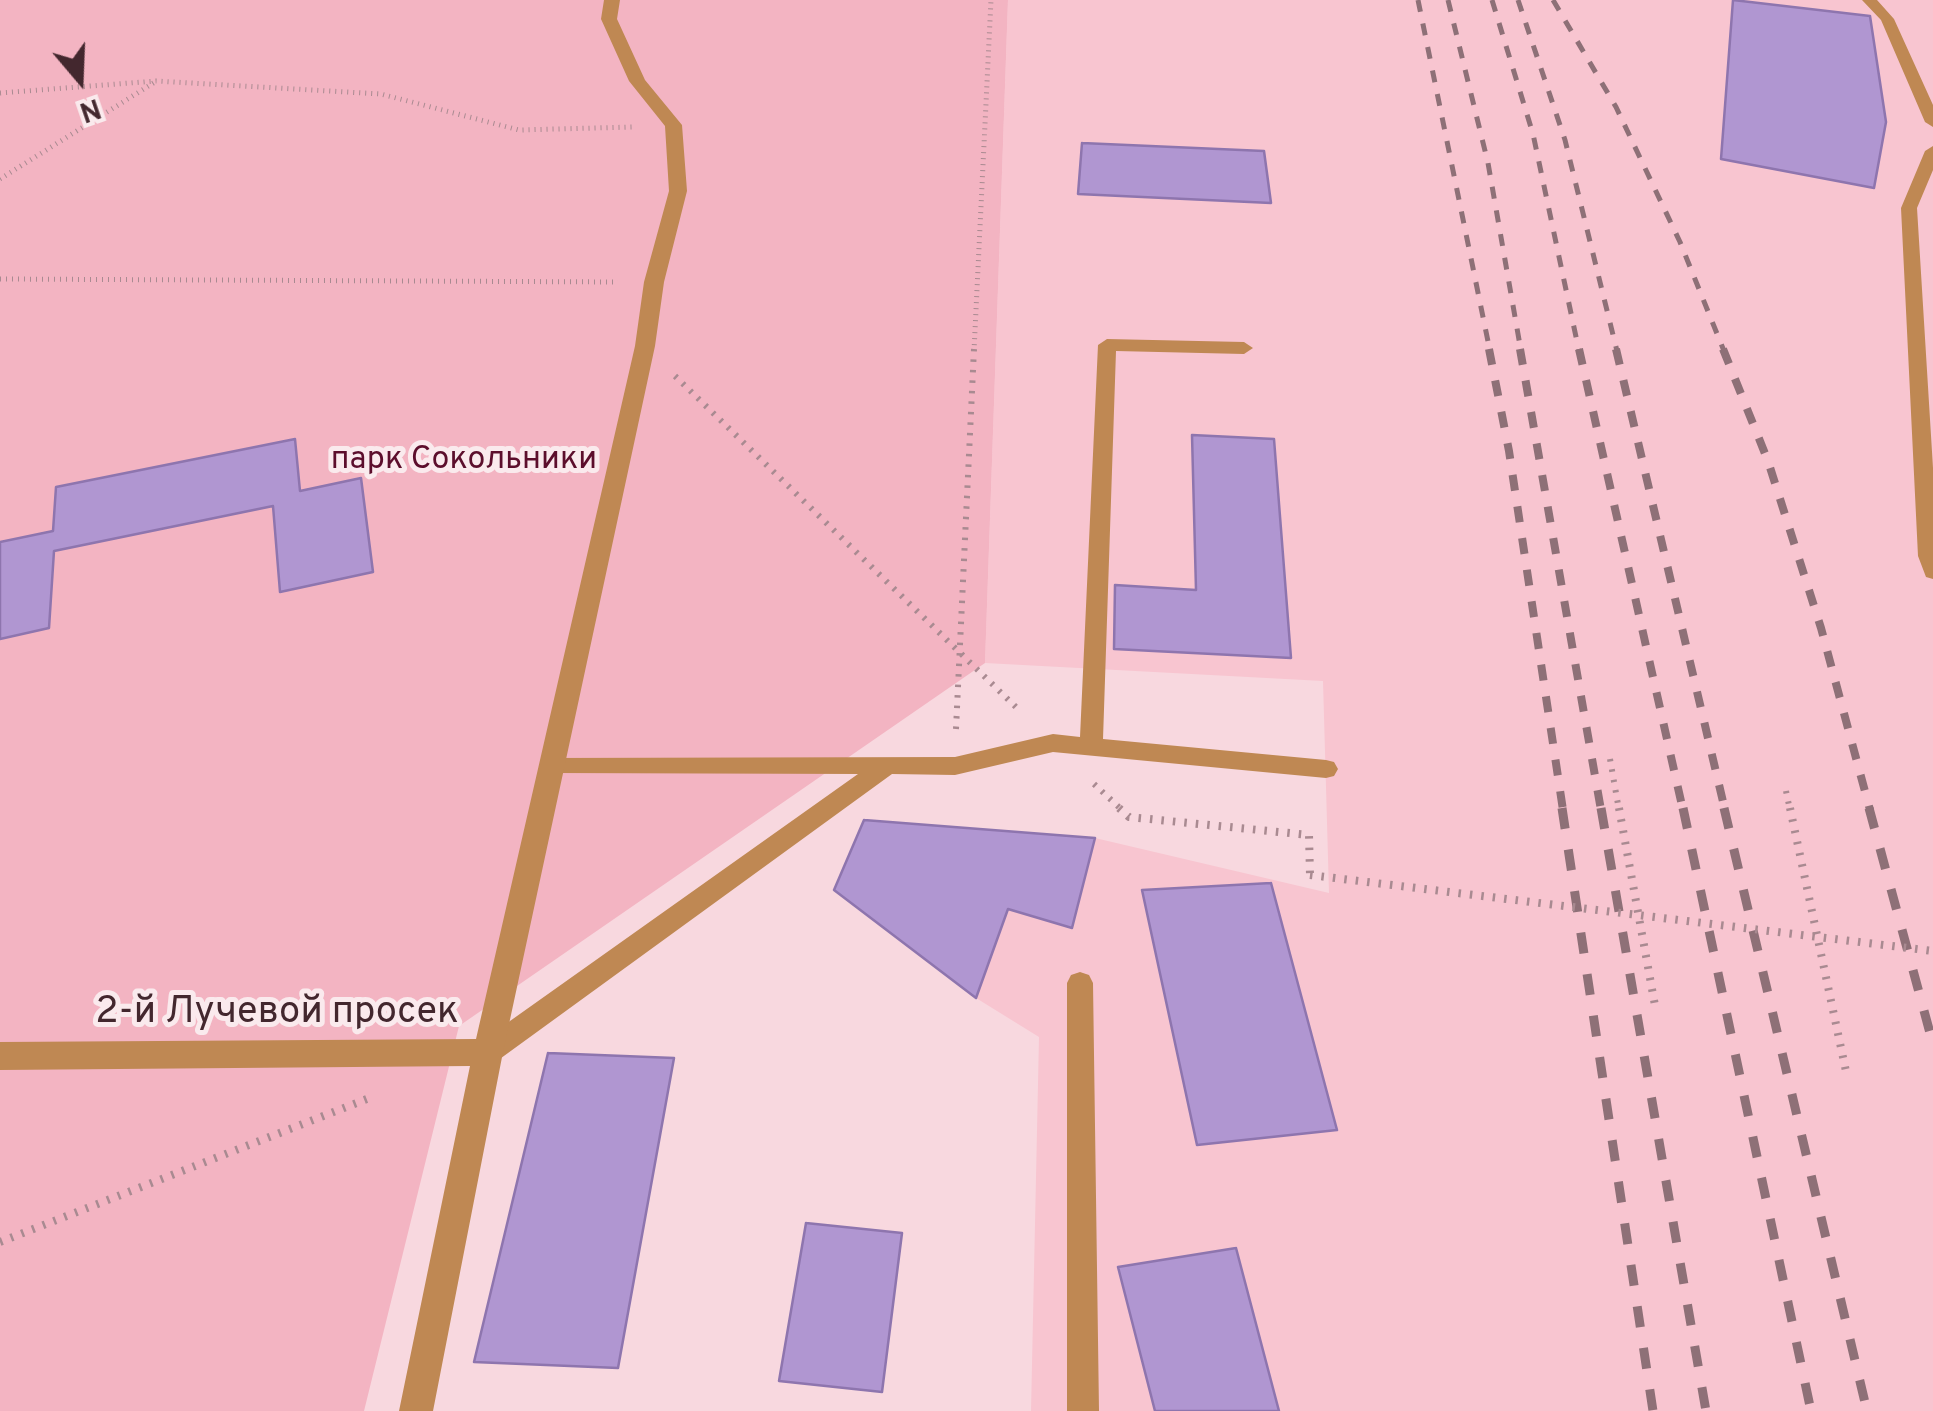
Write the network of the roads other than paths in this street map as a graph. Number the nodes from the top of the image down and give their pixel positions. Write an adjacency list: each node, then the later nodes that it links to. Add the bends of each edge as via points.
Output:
1 (612, 0): 8 (street, via 610,19 637,81 673,126 678,191)
2 (1869, 0): 3 (lane, via 1887,18)
3 (1933, 122)
4 (1933, 151): 6 (lane, via 1908,208)
5 (1244, 348): 7 (lane, via 1106,346)
6 (1933, 572)
7 (1092, 745): 9 (lane, via 1053,743 955,766); 10 (lane)
8 (554, 764): 9 (lane); 12 (street)
9 (888, 764): 12 (lane)
10 (1326, 769)
11 (1080, 983): 15 (lane)
12 (488, 1052): 13 (street, 2-й Лучевой просек); 14 (street, 2-й Лучевой просек)
13 (0, 1056)
14 (416, 1411)
15 (1083, 1411)

